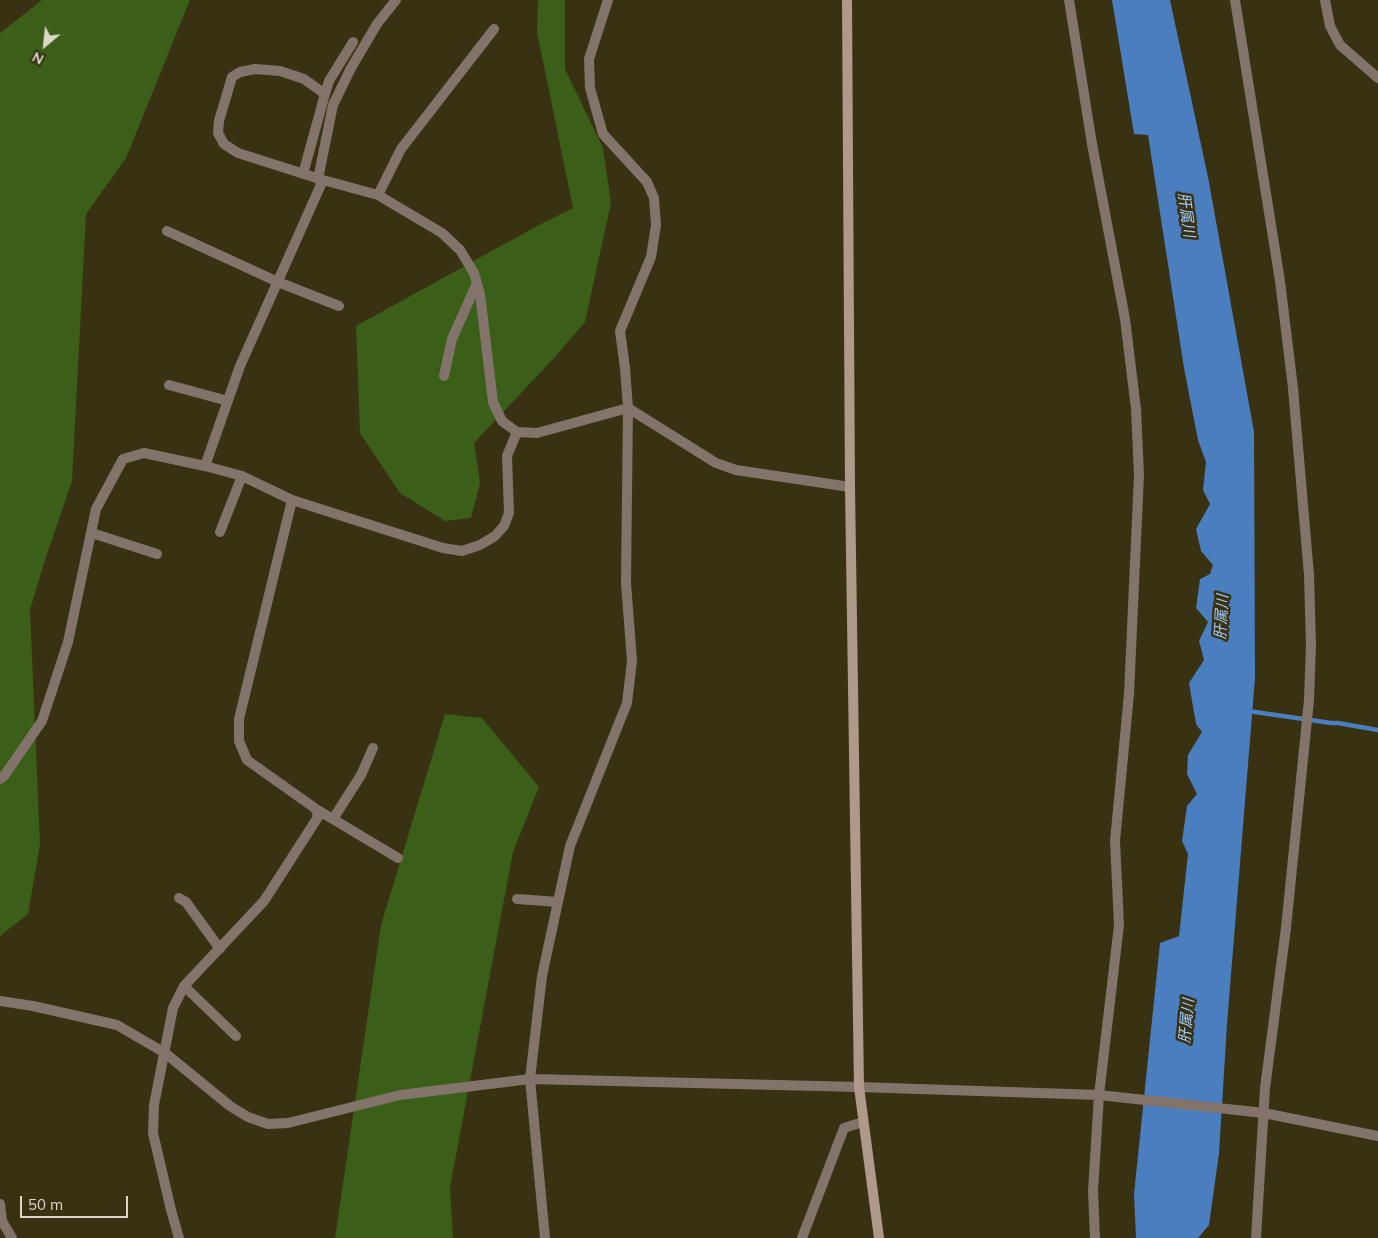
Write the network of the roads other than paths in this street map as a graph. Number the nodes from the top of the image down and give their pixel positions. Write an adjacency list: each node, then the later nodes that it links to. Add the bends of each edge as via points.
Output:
1 (396, 0): 12 (street, via 351,68 333,105)
2 (608, 0): 21 (street, via 589,59 590,88 603,134 647,182 654,198 656,225 651,257 620,331)
3 (846, 0): 25 (street)
4 (1069, 0): 45 (street, via 1092,144 1126,319 1139,474 1129,694 1115,841 1120,925)
5 (1235, 0): 46 (street, via 1280,281 1292,378 1309,575 1311,645 1309,700 1286,928)
6 (1325, 0): 9 (street, via 1330,26 1340,45)
7 (494, 29): 13 (street, via 401,149)
8 (353, 42): 10 (street, via 329,81)
9 (1378, 78)
10 (326, 94): 11 (street); 11 (street, via 304,79 280,71 254,68 232,77 219,121 218,133 224,144 238,152)
11 (303, 174): 12 (street)
12 (321, 180): 13 (street); 15 (street)
13 (378, 195): 16 (street, via 442,233 460,250)
14 (167, 231): 15 (street)
15 (278, 282): 17 (street); 20 (street)
16 (477, 283): 18 (street, via 452,339); 22 (street, via 493,402 502,421)
17 (338, 306)
18 (444, 376)
19 (169, 385): 20 (street)
20 (228, 401): 23 (street)
21 (628, 408): 22 (street, via 537,433); 25 (street, via 716,464 736,470); 37 (street, via 626,583 632,661 627,703 570,846)
22 (517, 432): 26 (street, via 508,456 509,513 504,526 480,545 462,551)
23 (205, 466): 24 (street); 28 (street, via 144,453 123,459 96,510)
24 (242, 476): 26 (street); 27 (street)
25 (850, 487): 44 (street)
26 (292, 500): 32 (street, via 239,718 239,741 248,760)
27 (220, 532)
28 (92, 533): 29 (street); 31 (street, via 68,642 42,721)
29 (157, 554)
30 (373, 748): 33 (street, via 361,775)
31 (0, 779)
32 (316, 808): 33 (street); 38 (street, via 318,817 264,901)
33 (333, 819): 34 (street)
34 (398, 858)
35 (179, 898): 38 (street, via 186,902)
36 (516, 899): 37 (street)
37 (558, 902): 43 (street, via 542,976)
38 (220, 949): 39 (street)
39 (184, 986): 41 (street); 42 (street, via 173,1008)
40 (0, 1001): 42 (street, via 116,1025)
41 (236, 1036)
42 (165, 1054): 43 (street, via 230,1106 268,1124 288,1123 400,1095); 51 (street, via 154,1105 152,1133)
43 (530, 1079): 44 (street); 52 (street)
44 (859, 1087): 45 (street); 47 (street)
45 (1099, 1095): 46 (street); 55 (street, via 1093,1191)
46 (1261, 1113): 48 (street); 56 (street)
47 (863, 1122): 53 (street, via 844,1128); 54 (street)
48 (1378, 1136)
49 (0, 1204): 50 (street, via 2,1221)
50 (12, 1238)
51 (179, 1238)
52 (545, 1238)
53 (802, 1238)
54 (879, 1238)
55 (1095, 1238)
56 (1256, 1238)

